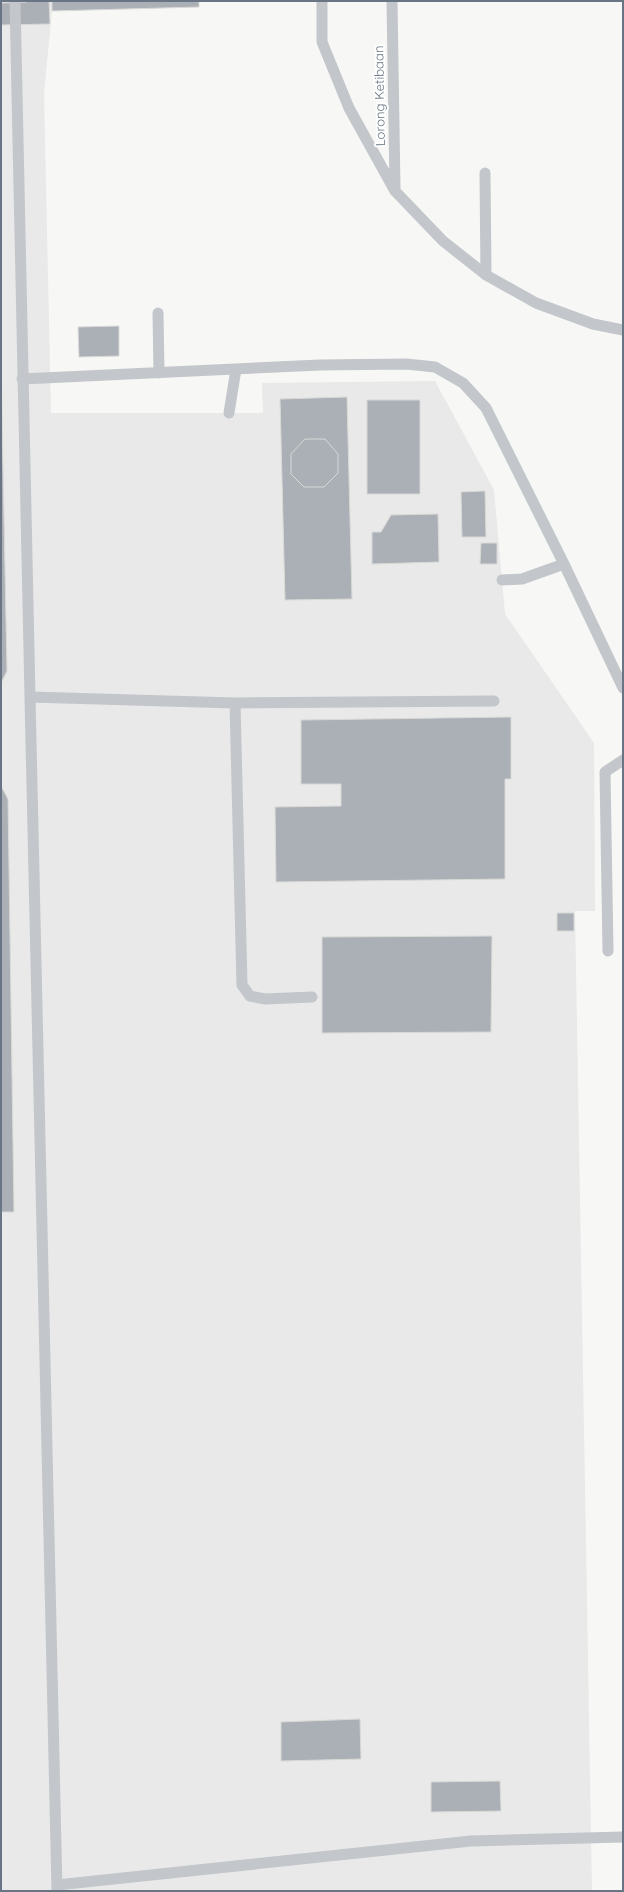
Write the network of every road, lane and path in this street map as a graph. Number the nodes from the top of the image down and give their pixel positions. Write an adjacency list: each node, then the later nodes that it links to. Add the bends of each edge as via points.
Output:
1 (15, 1): 11 (lane)
2 (322, 1): 5 (lane, via 322,42 349,108)
3 (392, 1): 5 (lane, Lorong Ketibaan)
4 (485, 173): 6 (lane)
5 (395, 191): 6 (lane, via 443,241)
6 (486, 275): 8 (lane, via 536,303 593,324)
7 (158, 313): 10 (lane)
8 (623, 330)
9 (236, 369): 10 (lane); 12 (lane); 13 (lane, via 406,364 435,367 463,383 486,408)
10 (159, 373): 11 (lane)
11 (22, 379): 16 (lane)
12 (229, 413)
13 (564, 564): 14 (lane, via 522,579); 15 (lane)
14 (502, 580)
15 (623, 688)
16 (30, 696): 18 (lane); 23 (lane)
17 (494, 701): 18 (lane)
18 (235, 703): 21 (lane, via 242,985 250,996 265,999)
19 (623, 760): 20 (lane, via 605,772)
20 (608, 951)
21 (312, 998)
22 (623, 1837): 23 (lane, via 471,1841)
23 (57, 1888)

